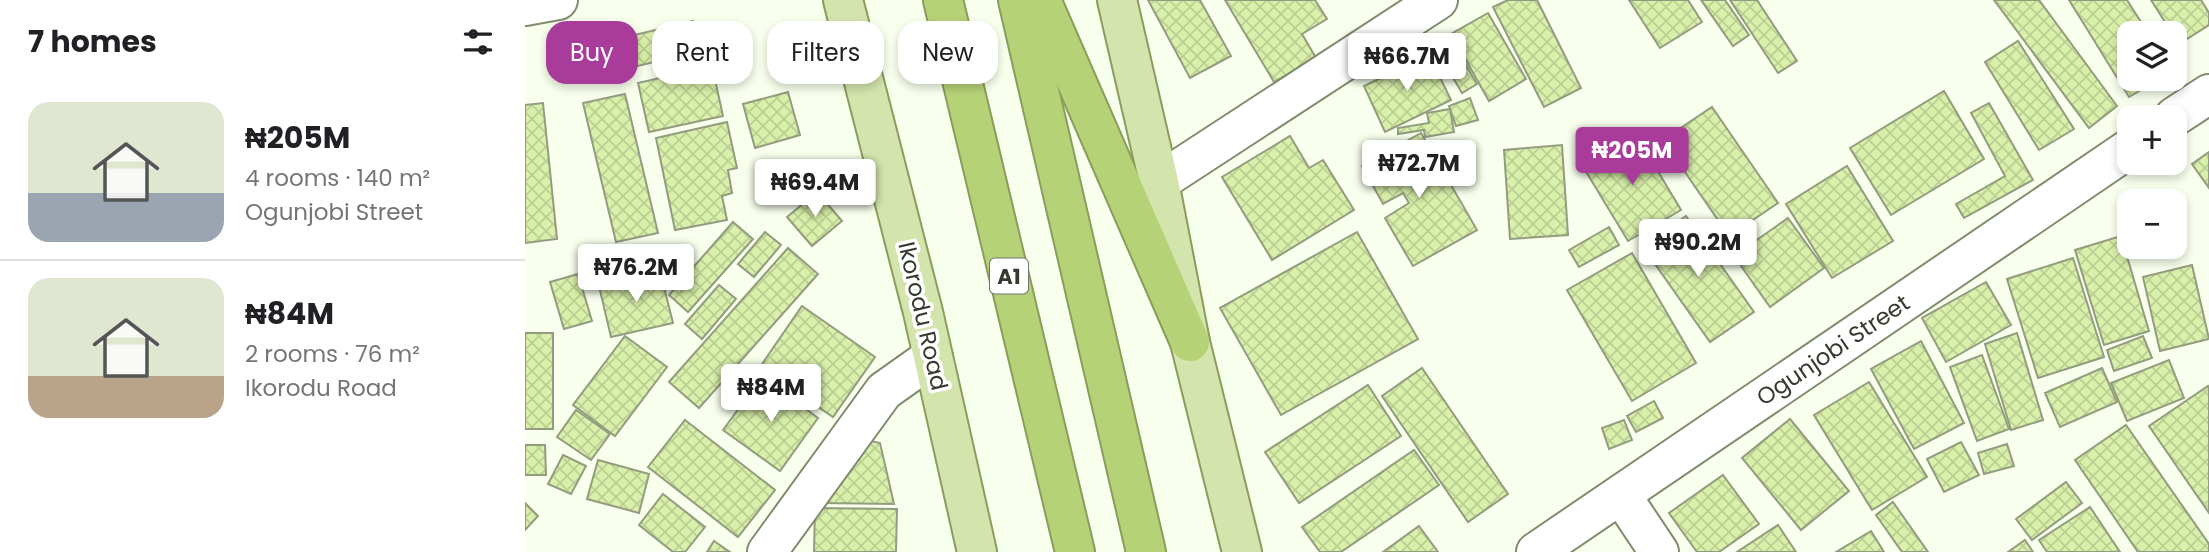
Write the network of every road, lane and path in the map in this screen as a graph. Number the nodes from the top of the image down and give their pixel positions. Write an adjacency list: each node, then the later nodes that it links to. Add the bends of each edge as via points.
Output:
1 (558, 0): 8 (street)
2 (843, 0): 14 (main road, Ikorodu Road)
3 (943, 0): 18 (highway, A1)
4 (1019, 0): 19 (highway)
5 (1041, 0): 13 (highway)
6 (1117, 0): 12 (main road)
7 (1438, 0): 12 (street)
8 (525, 6)
9 (2209, 94): 10 (street)
10 (2187, 108)
11 (2117, 157): 15 (street, Ogunjobi Street)
12 (1159, 182): 13 (main road)
13 (1189, 342): 20 (main road)
14 (932, 357): 16 (street, via 884,391); 17 (main road, Ikorodu Road)
15 (1621, 495): 21 (street, Ogunjobi Street); 22 (street)
16 (767, 552)
17 (977, 552)
18 (1075, 552)
19 (1146, 552)
20 (1242, 552)
21 (1536, 552)
22 (1659, 552)

